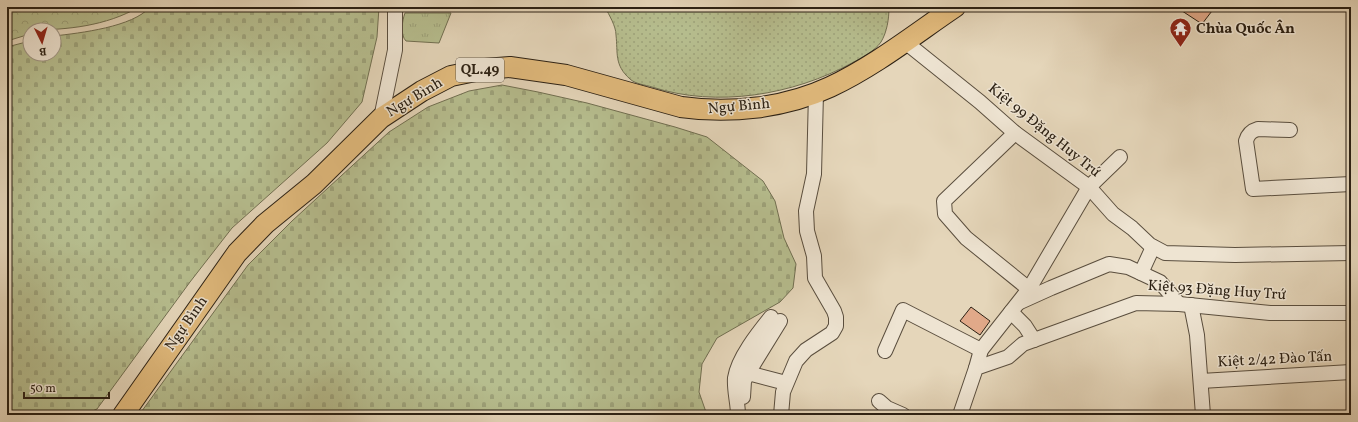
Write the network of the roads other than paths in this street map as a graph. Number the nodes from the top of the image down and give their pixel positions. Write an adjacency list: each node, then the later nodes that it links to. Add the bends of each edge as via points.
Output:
1 (395, 7): 5 (street, via 395,50)
2 (956, 7): 3 (highway, Ngự Bình / QL.49)
3 (904, 42): 4 (highway, Ngự Bình / QL.49, via 865,68); 7 (street, Kiệt 99 Đặng Huy Trứ)
4 (816, 92): 5 (highway, Ngự Bình / QL.49, via 764,107 701,110 681,107 566,75 510,67 485,68 451,76 422,91); 26 (street, via 814,174 806,211 815,278 834,311 836,326 832,333 806,350 796,361)
5 (381, 118): 28 (highway, Ngự Bình / QL.49, via 314,184 265,224 237,253)
6 (1290, 130): 9 (street, via 1258,129 1247,137 1253,189)
7 (1015, 133): 10 (street, Kiệt 99 Đặng Huy Trứ); 14 (street, via 944,201 945,214 966,238)
8 (1120, 156): 10 (street)
9 (1351, 184)
10 (1089, 187): 11 (street, Kiệt 99 Đặng Huy Trứ, via 1112,214); 14 (street)
11 (1153, 247): 12 (street, Kiệt 99 Đặng Huy Trứ, via 1165,253 1235,255); 13 (street)
12 (1351, 252)
13 (1141, 273): 15 (street, via 1160,282); 16 (street, via 1128,267 1109,264 1051,288)
14 (1029, 289): 16 (street)
15 (1185, 305): 17 (street, Kiệt 93 Đặng Huy Trứ, via 1270,313); 19 (street, Kiệt 93 Đặng Huy Trứ, via 1136,302); 25 (street, via 1197,335)
16 (1016, 308): 19 (street); 20 (street)
17 (1351, 312)
18 (776, 319): 23 (street, via 753,340)
19 (1034, 340): 22 (street, Kiệt 93 Đặng Huy Trứ, via 1008,356)
20 (981, 350): 21 (street, via 903,310); 22 (street)
21 (885, 351)
22 (976, 368): 33 (street)
23 (743, 371): 26 (street); 29 (street, via 735,386); 30 (street)
24 (1351, 372): 25 (street, Kiệt 2/42 Đào Tấn)
25 (1201, 381): 34 (street)
26 (786, 383): 31 (street)
27 (879, 401): 32 (street, via 887,408)
28 (123, 415)
29 (738, 415)
30 (745, 415)
31 (781, 415)
32 (903, 415)
33 (960, 415)
34 (1204, 415)

